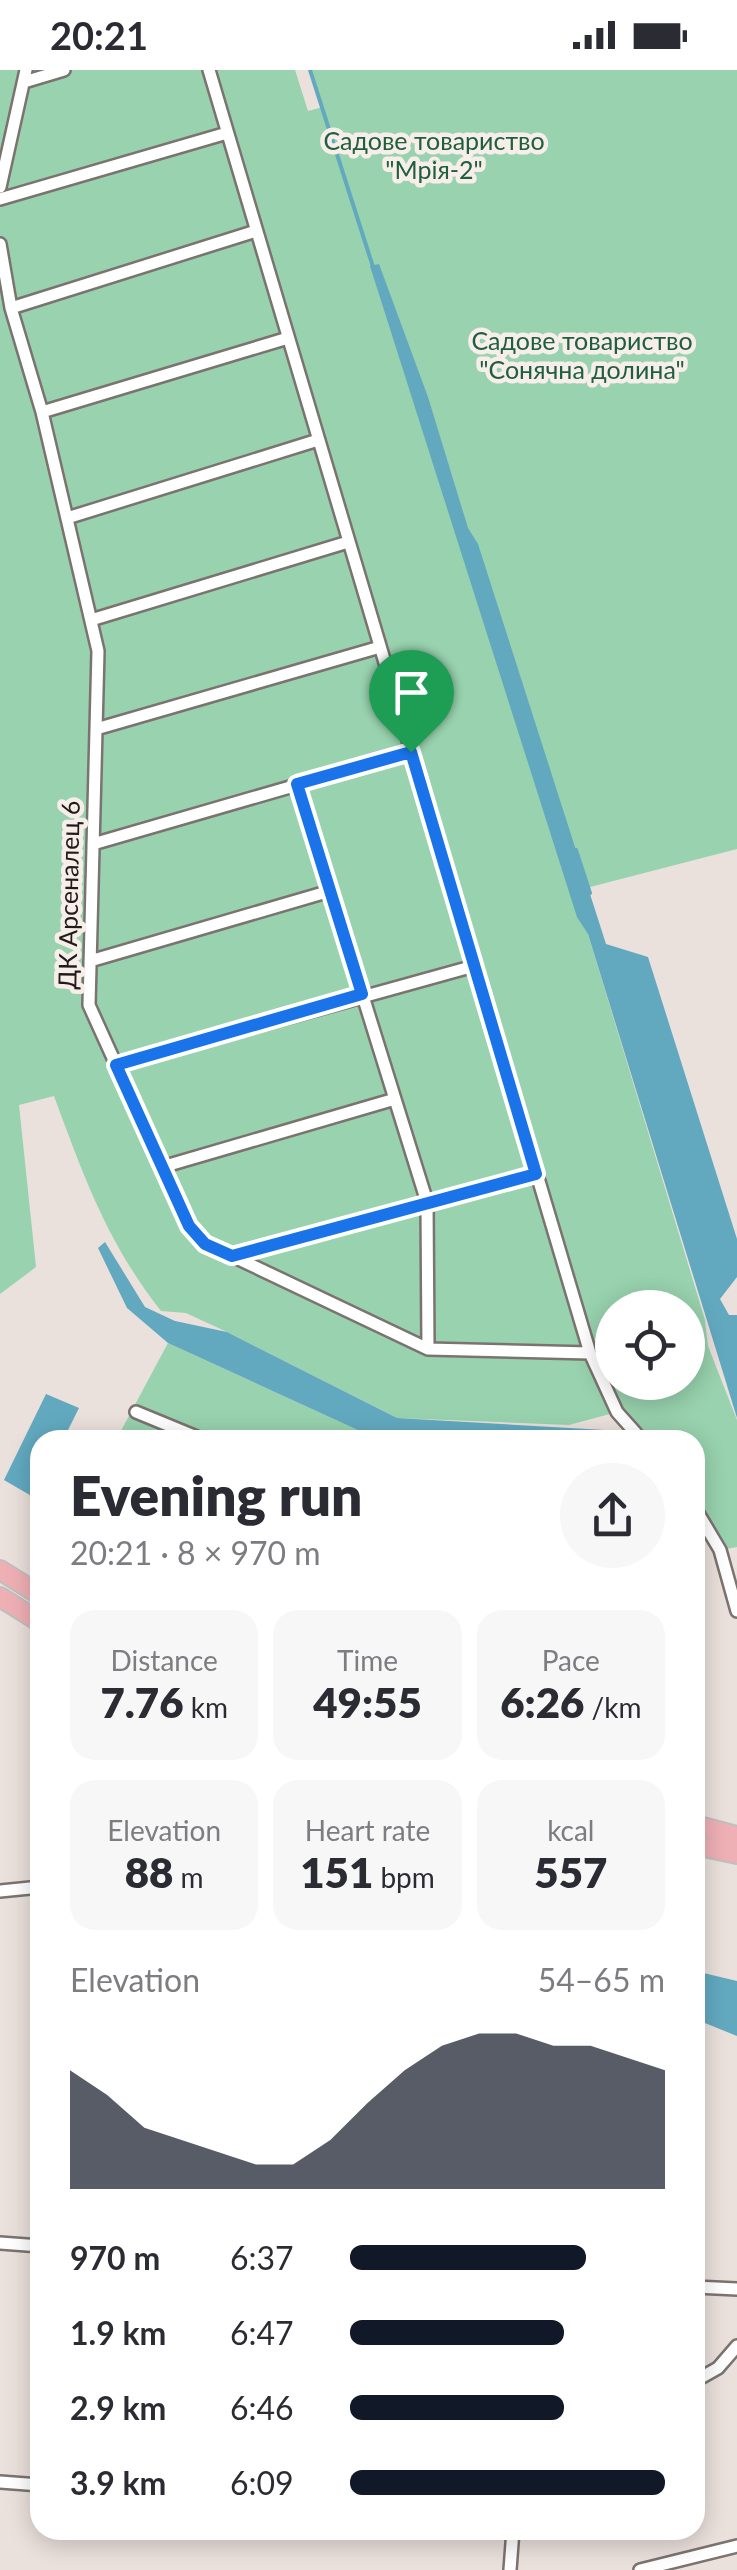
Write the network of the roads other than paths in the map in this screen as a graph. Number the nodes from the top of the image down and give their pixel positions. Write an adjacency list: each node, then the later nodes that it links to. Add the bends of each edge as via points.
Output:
1 (64, 70): 3 (street)
2 (208, 70): 4 (street)
3 (25, 76): 5 (street)
4 (227, 132): 6 (street); 7 (street)
5 (0, 187)
6 (0, 199)
7 (256, 231): 9 (street); 10 (street)
8 (0, 244): 9 (street, ДК Арсеналец 6)
9 (11, 308): 11 (street, ДК Арсеналец 6)
10 (288, 338): 11 (street); 12 (street)
11 (42, 412): 13 (street, ДК Арсеналец 6)
12 (318, 440): 13 (street); 14 (street)
13 (67, 518): 15 (street, ДК Арсеналец 6)
14 (348, 542): 15 (street); 16 (street)
15 (91, 620): 17 (street, ДК Арсеналец 6, via 98,651)
16 (380, 647): 17 (street); 18 (street)
17 (96, 729): 20 (street, ДК Арсеналец 6)
18 (411, 752): 19 (street); 23 (street)
19 (297, 784): 20 (street); 21 (street)
20 (93, 844): 22 (street, ДК Арсеналец 6)
21 (330, 891): 22 (street); 24 (street)
22 (90, 962): 25 (street, ДК Арсеналец 6, via 89,1005)
23 (474, 966): 24 (street); 28 (street)
24 (362, 994): 25 (street); 26 (street)
25 (116, 1065): 27 (street, ДК Арсеналец 6)
26 (395, 1099): 27 (street); 29 (street)
27 (162, 1166): 30 (street, ДК Арсеналец 6, via 189,1226 205,1244)
28 (536, 1174): 29 (street); 32 (street)
29 (427, 1202): 30 (street); 31 (street)
30 (232, 1256): 31 (street, ДК Арсеналец 6)
31 (428, 1349): 32 (street, ДК Арсеналец 6)
32 (590, 1353): 35 (street)
33 (136, 1412): 34 (street)
34 (180, 1430)
35 (633, 1430)
36 (705, 1532): 40 (street, via 720,1550)
37 (0, 1570): 38 (main road)
38 (30, 1588)
39 (0, 1597): 41 (main road)
40 (737, 1611)
41 (30, 1616)
42 (705, 1826): 43 (main road)
43 (736, 1831)
44 (705, 1847): 45 (main road)
45 (737, 1854)
46 (30, 1889): 47 (street)
47 (0, 1891)
48 (0, 2243): 49 (street)
49 (30, 2245)
50 (705, 2287): 51 (street)
51 (737, 2289)
52 (737, 2346): 53 (street)
53 (705, 2375)
54 (0, 2482): 55 (street)
55 (30, 2484)
56 (512, 2540): 58 (street)
57 (737, 2546): 59 (street)
58 (510, 2570)
59 (640, 2570)

